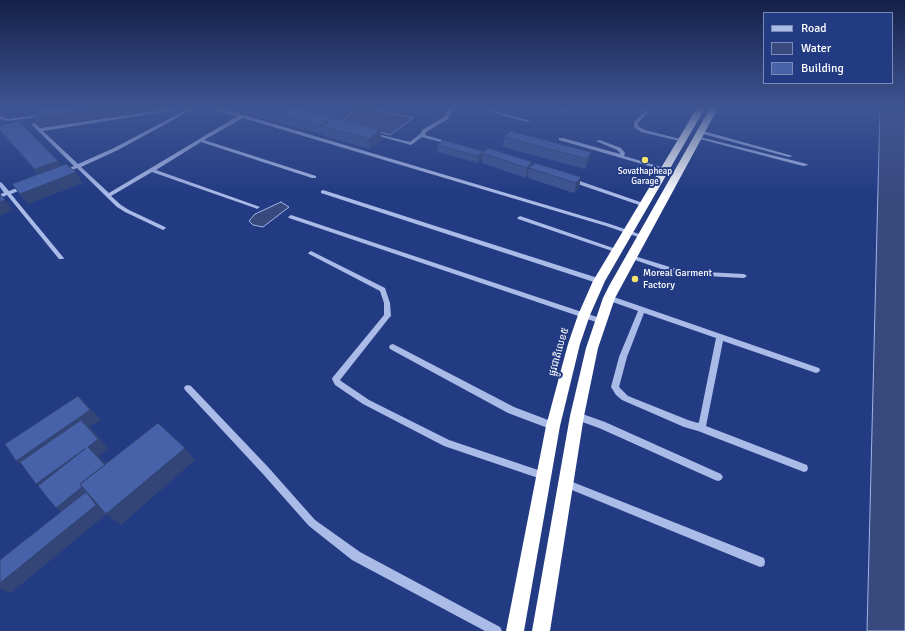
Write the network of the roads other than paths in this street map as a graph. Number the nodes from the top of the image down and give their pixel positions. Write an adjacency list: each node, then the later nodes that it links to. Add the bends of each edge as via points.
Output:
1 (47, 137): 21 (street)
2 (138, 137): 21 (street)
3 (207, 137): 14 (street)
4 (313, 137): 40 (street)
5 (386, 137): 6 (street, via 409,144)
6 (419, 137)
7 (428, 137): 16 (street)
8 (662, 137): 17 (street)
9 (687, 137): 17 (highway, ផ្លូវជាតិលេខ៥)
10 (695, 137): 17 (highway, ផ្លូវជាតិលេខ៥)
11 (708, 137): 20 (street)
12 (710, 137): 19 (street)
13 (561, 139): 18 (street)
14 (201, 141): 23 (street); 25 (street)
15 (598, 141): 18 (street, via 619,150)
16 (456, 146)
17 (683, 146): 22 (highway, ផ្លូវជាតិលេខ៥); 31 (highway, ផ្លូវជាតិលេខ៥)
18 (621, 156): 22 (street)
19 (791, 156)
20 (805, 165)
21 (78, 166): 24 (street); 33 (street)
22 (665, 169): 29 (highway, ផ្លូវជាតិលេខ៥)
23 (152, 170): 33 (street); 36 (street)
24 (57, 174)
25 (314, 177)
26 (566, 179): 35 (street)
27 (0, 184): 32 (street)
28 (29, 185): 32 (street)
29 (654, 188): 31 (highway); 35 (highway, ផ្លូវជាតិលេខ៥)
30 (323, 192): 47 (street)
31 (668, 192): 41 (highway, ផ្លូវជាតិលេខ៥)
32 (8, 193): 34 (street); 45 (street)
33 (109, 195): 39 (street, via 127,211)
34 (0, 196)
35 (644, 205): 40 (highway, ផ្លូវជាតិលេខ៥)
36 (257, 207)
37 (291, 217): 50 (street)
38 (520, 218): 42 (street)
39 (163, 228)
40 (628, 232): 41 (street); 42 (highway, ផ្លូវជាតិលេខ៥)
41 (643, 237): 44 (highway, ផ្លូវជាតិលេខ៥)
42 (616, 251): 47 (highway, ផ្លូវជាតិលេខ៥)
43 (311, 253): 60 (street, via 382,290 388,303 387,316 336,379 338,383 366,402 447,443)
44 (631, 257): 46 (street, via 679,271); 48 (highway, ផ្លូវជាតិលេខ៥)
45 (61, 258)
46 (744, 276)
47 (599, 281): 50 (highway, ផ្លូវជាតិលេខ៥)
48 (609, 298): 49 (street); 51 (highway, ផ្លូវជាតិលេខ៥)
49 (642, 310): 52 (street); 58 (street, via 623,357 615,387 625,398)
50 (584, 316): 51 (street); 57 (highway, ផ្លូវជាតិលេខ៥, via 574,344)
51 (601, 320): 56 (highway, ផ្លូវជាតិលេខ៥)
52 (720, 337): 54 (street); 58 (street, via 703,424)
53 (393, 346): 57 (street, via 511,410)
54 (816, 370)
55 (188, 388): 64 (street, via 312,523 356,556)
56 (577, 416): 61 (street); 62 (highway, ផ្លូវជាតិលេខ៥)
57 (553, 426): 60 (highway, ផ្លូវជាតិលេខ៥)
58 (699, 427): 59 (street)
59 (804, 468)
60 (544, 476): 65 (highway, ផ្លូវជាតិលេខ៥)
61 (718, 477)
62 (565, 483): 63 (street); 66 (highway, ផ្លូវជាតិលេខ៥)
63 (760, 562)
64 (496, 631)
65 (515, 631)
66 (540, 631)

